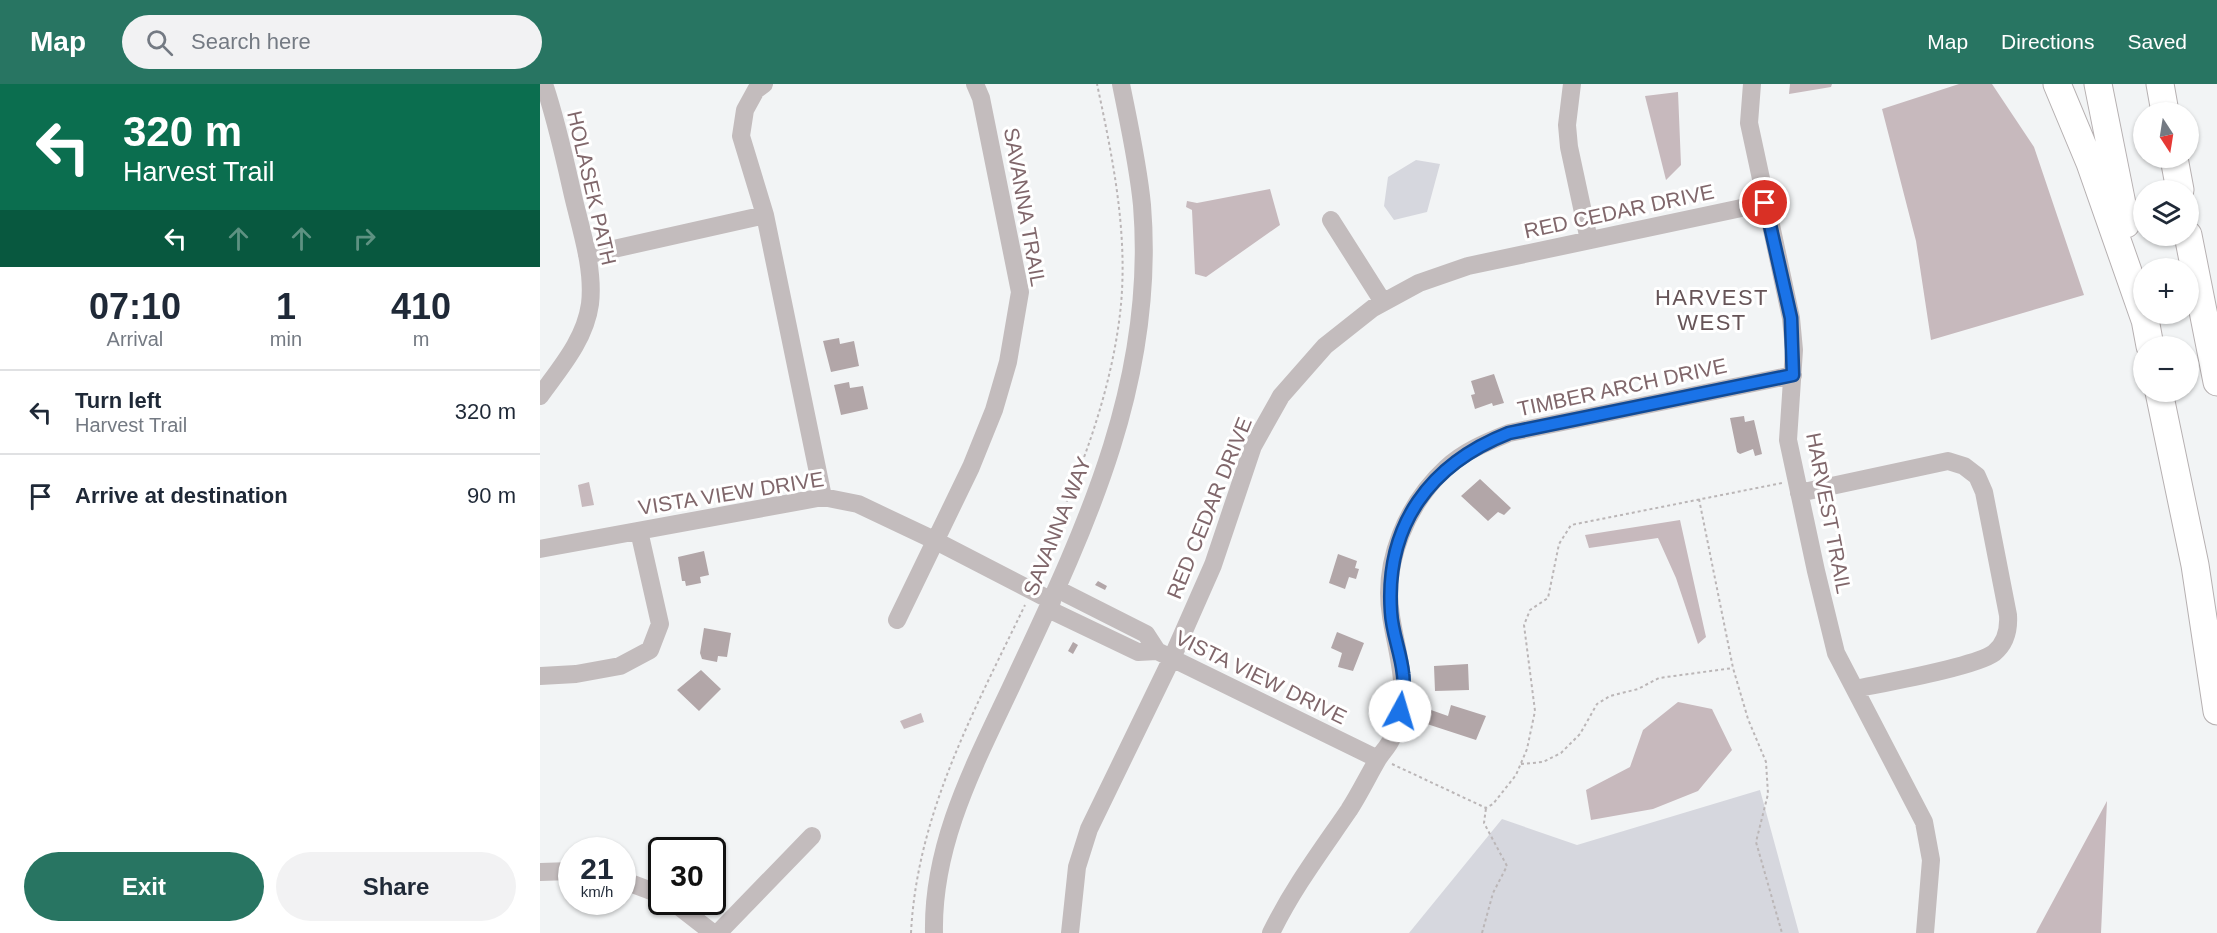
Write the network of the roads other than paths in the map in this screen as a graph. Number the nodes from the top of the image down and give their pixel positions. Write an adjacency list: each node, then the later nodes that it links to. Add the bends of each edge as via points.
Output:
1 (544, 84): 16 (street, HOLASEK PATH)
2 (764, 84): 12 (street, via 745,110 741,136)
3 (975, 84): 27 (street, SAVANNA TRAIL, via 1020,292 1008,362 994,410 971,467)
4 (1121, 84): 29 (street, SAVANNA WAY, via 1142,205 1139,329 1126,398 1099,492)
5 (1572, 84): 14 (street, via 1568,141)
6 (1752, 84): 11 (street, HARVEST TRAIL, via 1749,123)
7 (2057, 84): 18 (highway)
8 (2098, 84): 17 (highway)
9 (2160, 84): 10 (highway)
10 (2163, 102)
11 (1765, 203): 14 (street, RED CEDAR DRIVE); 20 (street, HARVEST TRAIL, via 1791,318)
12 (765, 215): 16 (street); 25 (street)
13 (1330, 220): 19 (street)
14 (1589, 240): 19 (street, RED CEDAR DRIVE, via 1467,266 1419,283)
15 (2190, 246): 21 (highway)
16 (587, 255): 22 (street, HOLASEK PATH, via 590,305 581,333)
17 (2133, 260)
18 (2133, 284)
19 (1383, 302): 31 (street, RED CEDAR DRIVE, via 1325,346 1281,396 1253,446 1213,565)
20 (1793, 375): 24 (street, HARVEST TRAIL, via 1788,440); 35 (street, TIMBER ARCH DRIVE, via 1509,433 1479,445 1447,467 1418,500 1400,537 1389,580 1391,615 1404,677 1394,730)
21 (2217, 382)
22 (540, 396)
23 (2161, 402): 34 (highway, via 2195,565)
24 (1798, 487): 33 (street, HARVEST TRAIL, via 1836,653); 33 (street, via 1948,461 1972,471 1984,492 2008,615 2004,641 1981,660)
25 (823, 497): 26 (street, VISTA VIEW DRIVE); 27 (street, VISTA VIEW DRIVE, via 858,504)
26 (639, 531): 28 (street, VISTA VIEW DRIVE); 32 (street, via 660,624 650,650 620,666)
27 (934, 540): 29 (street, VISTA VIEW DRIVE); 30 (street, SAVANNA TRAIL)
28 (540, 549)
29 (1052, 600): 31 (street, VISTA VIEW DRIVE, via 1146,634); 42 (street, SAVANNA WAY, via 966,780 943,854)
30 (897, 620)
31 (1164, 655): 35 (street, VISTA VIEW DRIVE); 43 (street, RED CEDAR DRIVE, via 1089,829 1077,867)
32 (540, 676)
33 (1855, 689): 45 (street, HARVEST TRAIL, via 1924,822 1931,860)
34 (2217, 711)
35 (1378, 759): 44 (street, TIMBER ARCH DRIVE, via 1349,810 1292,890)
36 (812, 836): 41 (street)
37 (558, 871): 38 (street)
38 (540, 872)
39 (689, 915): 40 (street)
40 (713, 933)
41 (718, 933)
42 (934, 933)
43 (1070, 933)
44 (1271, 933)
45 (1925, 933)

